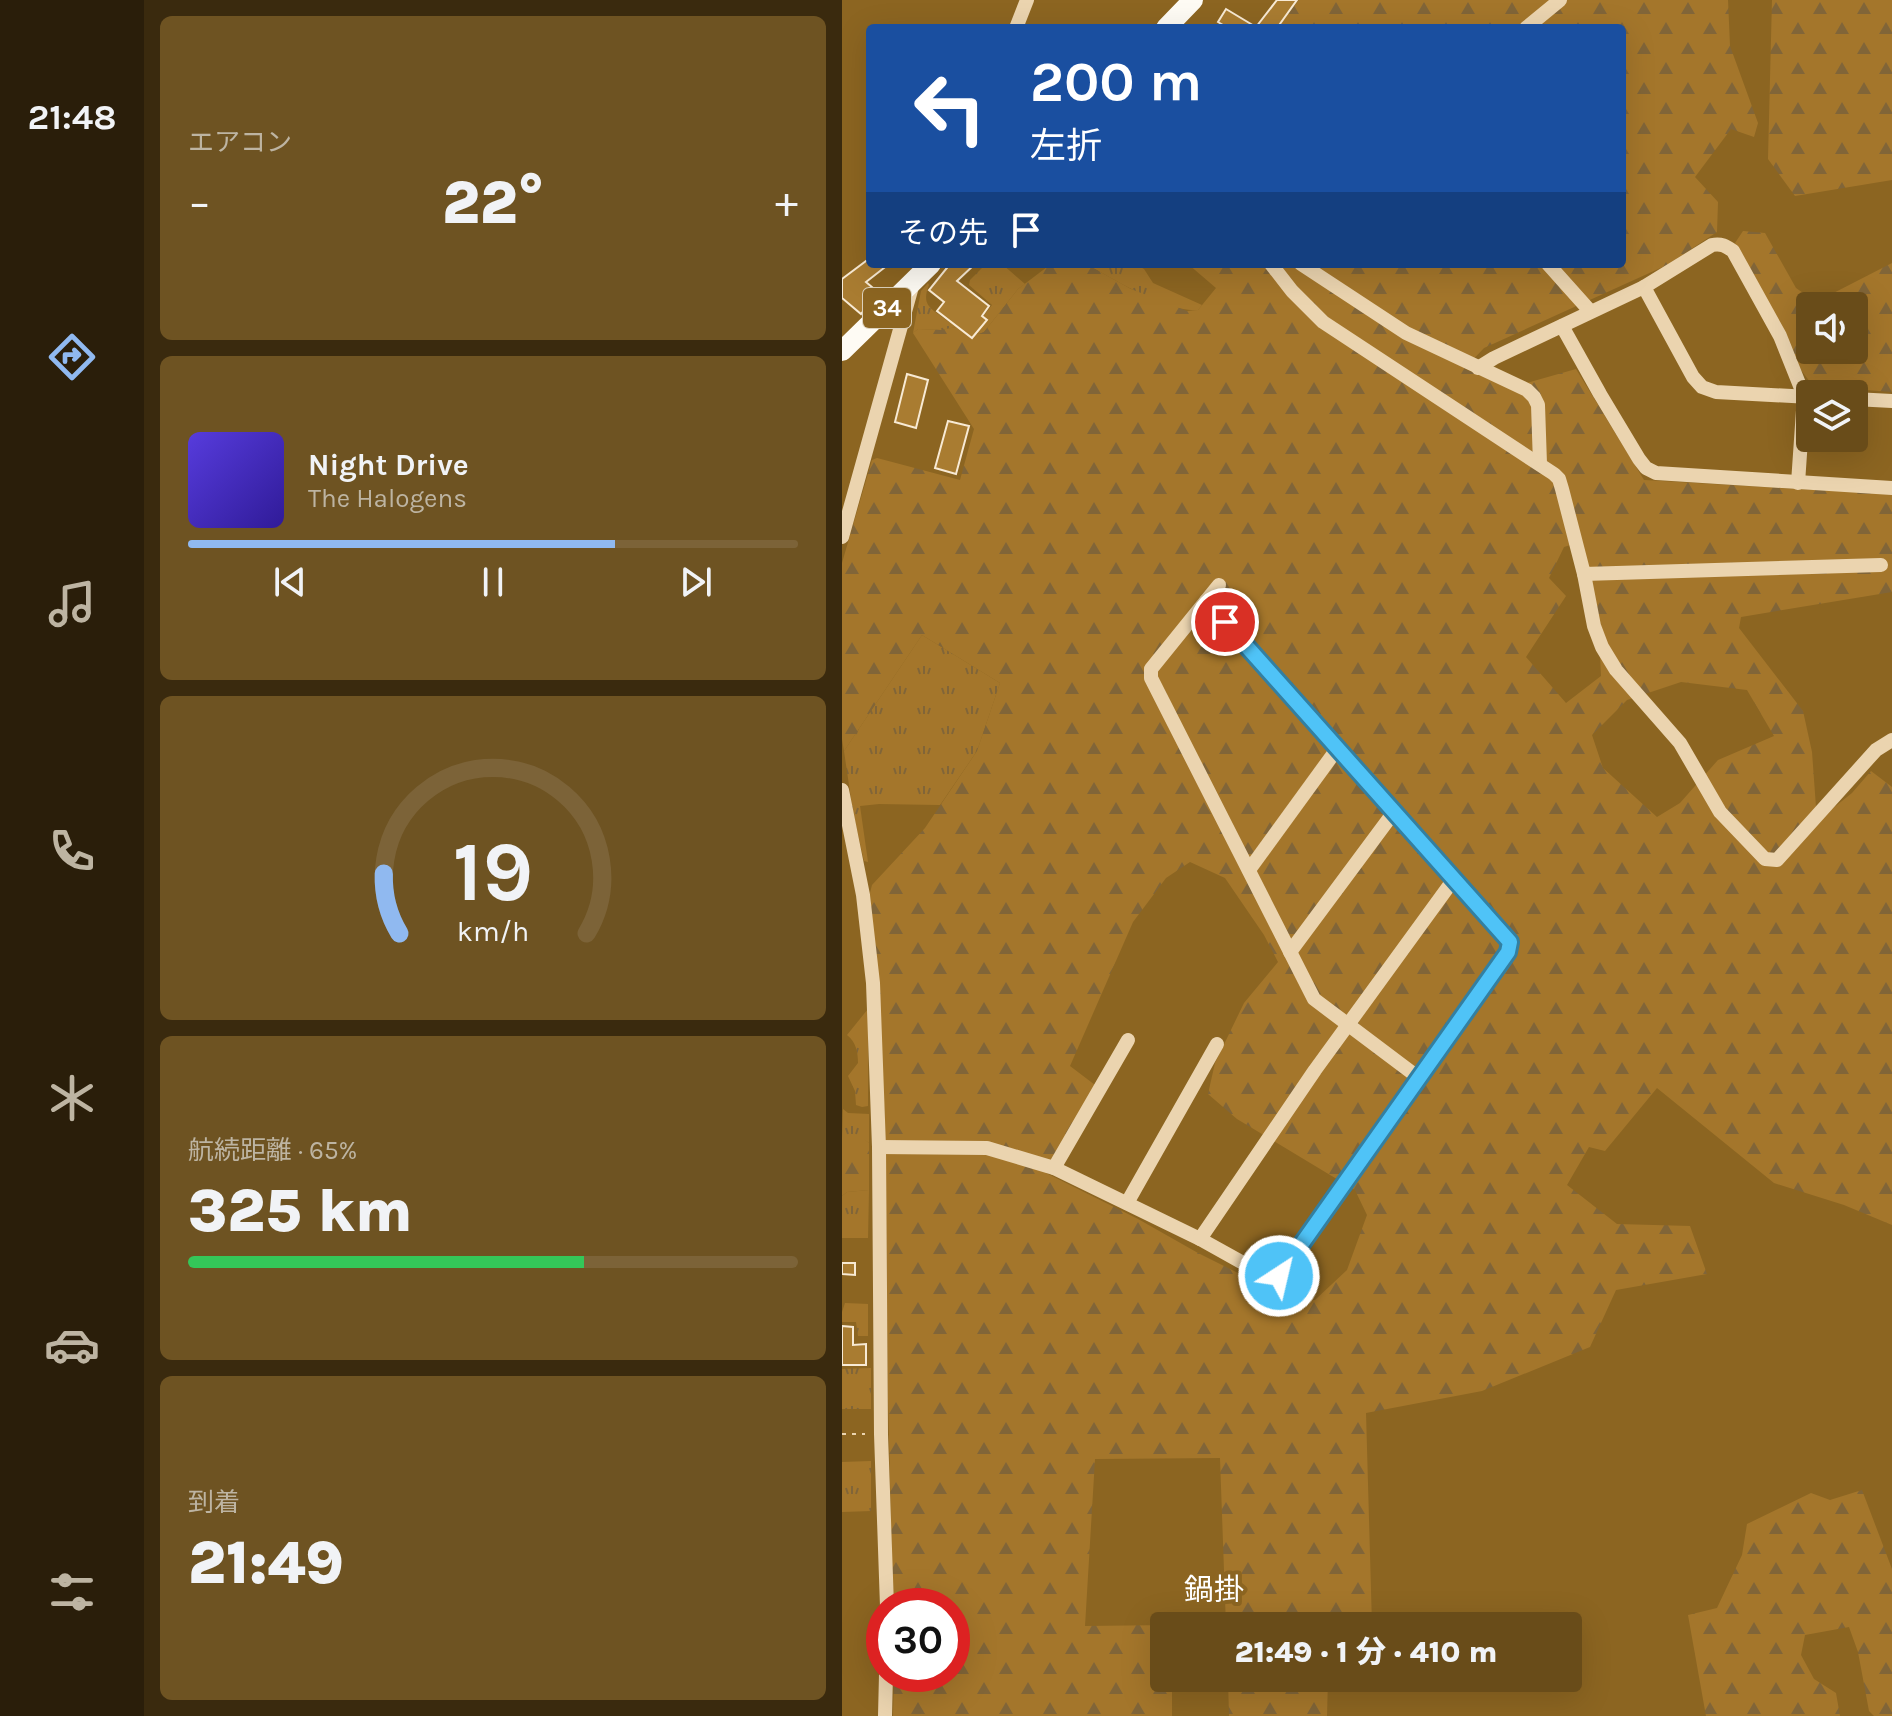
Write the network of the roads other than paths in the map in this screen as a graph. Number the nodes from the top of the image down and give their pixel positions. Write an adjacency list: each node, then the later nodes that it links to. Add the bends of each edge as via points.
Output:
1 (1027, 0): 4 (street)
2 (1193, 0): 5 (main road)
3 (1560, 0): 6 (street)
4 (1018, 24)
5 (1170, 24)
6 (1531, 24)
7 (1274, 268): 21 (street, via 1323,322)
8 (1307, 268): 15 (street, via 1406,333)
9 (1552, 268): 12 (street)
10 (924, 270): 14 (main road, 34); 24 (street)
11 (1644, 287): 12 (street); 16 (street, via 1712,245 1727,246); 17 (street, via 1702,387)
12 (1590, 311): 13 (street)
13 (1562, 326): 15 (street); 22 (street, via 1646,468)
14 (842, 351)
15 (1478, 368): 21 (street, via 1534,397)
16 (1799, 380)
17 (1796, 396)
18 (1868, 400): 19 (street)
19 (1892, 401)
20 (1801, 452): 22 (street)
21 (1540, 464): 26 (street, via 1559,479)
22 (1798, 483): 23 (street)
23 (1892, 488)
24 (842, 537)
25 (1881, 565): 26 (street)
26 (1584, 574): 29 (street, via 1594,626 1616,670 1680,743 1720,812 1765,859 1777,860 1876,750)
27 (1219, 585): 28 (street)
28 (1206, 601): 30 (street); 33 (street, via 1151,669 1151,678)
29 (1892, 740)
30 (1337, 749): 32 (street); 33 (street)
31 (842, 790): 40 (street, via 868,931)
32 (1394, 812): 34 (street); 35 (street)
33 (1249, 870): 35 (street)
34 (1454, 879): 36 (street); 39 (street, via 1510,942)
35 (1290, 952): 36 (street, via 1314,999)
36 (1348, 1025): 39 (street); 43 (street)
37 (1128, 1040): 41 (street)
38 (1217, 1044): 42 (street)
39 (1419, 1078): 43 (street, via 1279,1276 1270,1278)
40 (879, 1147): 41 (street, via 987,1148); 44 (street)
41 (1054, 1168): 42 (street)
42 (1127, 1203): 43 (street)
43 (1200, 1239)
44 (886, 1588)
45 (886, 1692): 46 (street)
46 (885, 1716)

